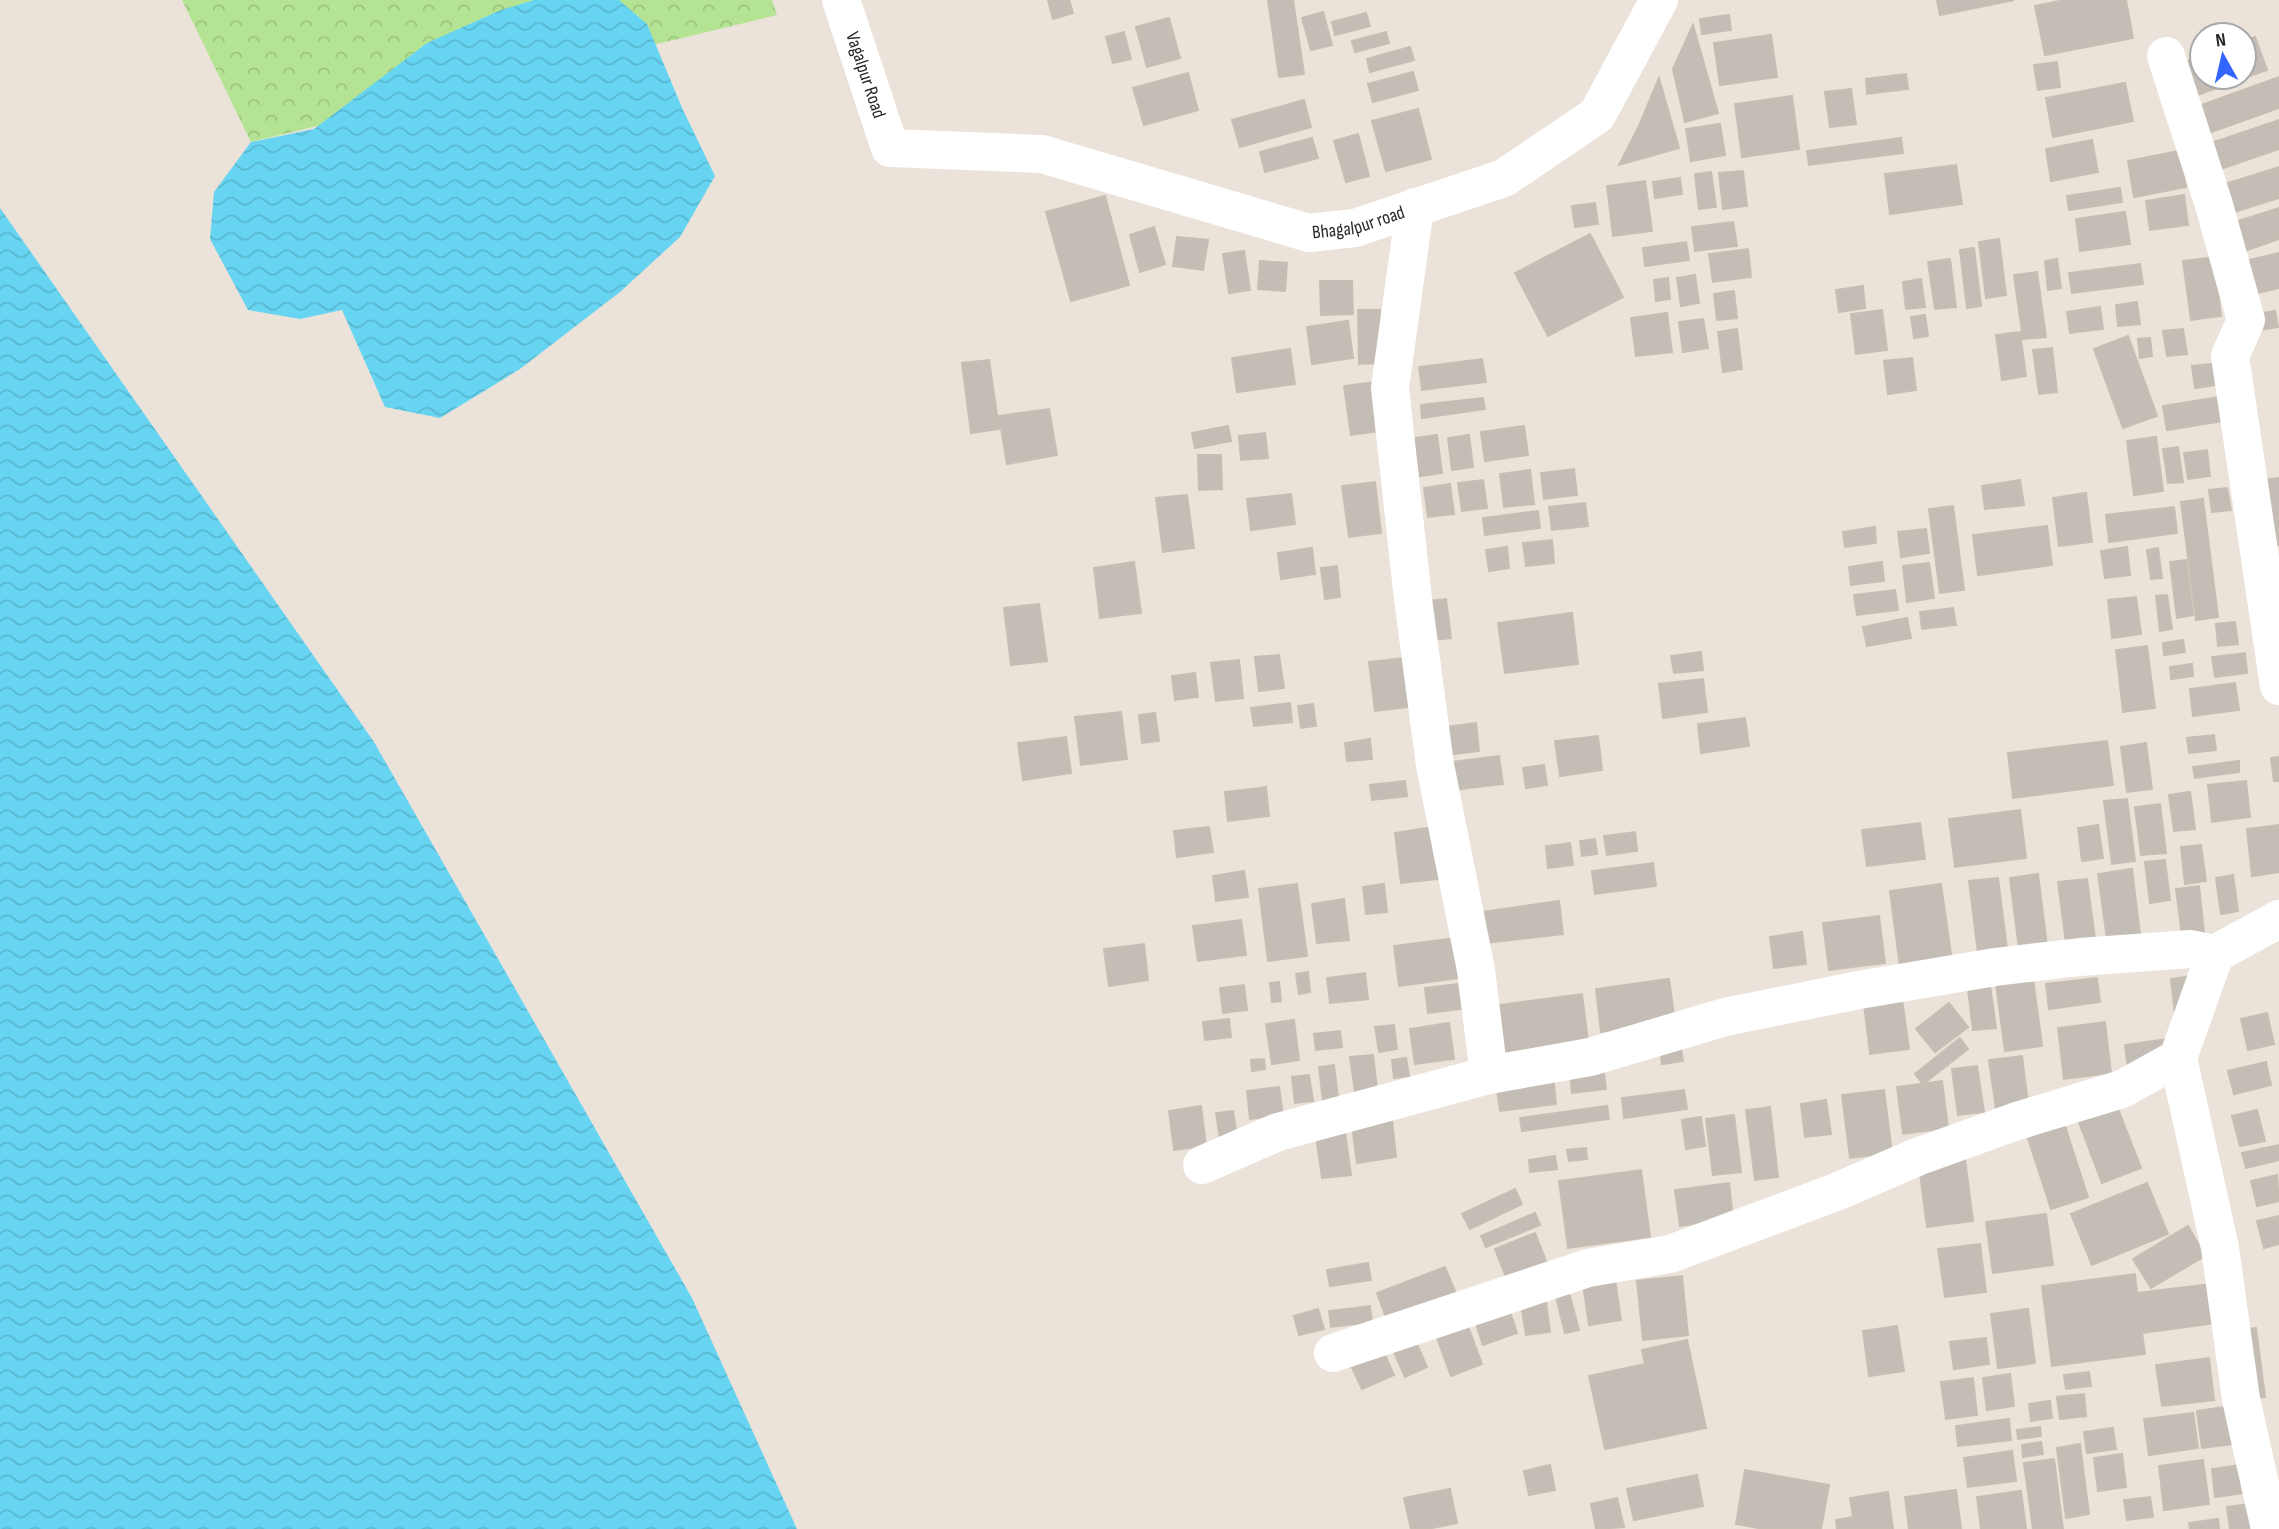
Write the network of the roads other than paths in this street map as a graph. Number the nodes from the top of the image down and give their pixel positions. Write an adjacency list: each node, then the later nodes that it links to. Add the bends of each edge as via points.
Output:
1 (841, 0): 4 (street, Vagalpur Road)
2 (1659, 0): 5 (street, Bhagalpur road, via 1597,115 1504,178)
3 (2166, 56): 6 (street, via 2246,320 2230,356)
4 (890, 148): 5 (street, Bhagalpur road, via 1042,154 1308,233 1355,228)
5 (1415, 207): 10 (street, via 1390,388 1434,765 1476,970)
6 (2279, 686)
7 (2279, 919): 8 (street)
8 (2216, 954): 9 (street); 10 (street, via 2191,949 1995,967 1725,1017 1590,1057)
9 (2178, 1058): 12 (street, via 2122,1088 1917,1157 1670,1254 1588,1268); 13 (street, via 2220,1248 2241,1399)
10 (1489, 1075): 11 (street, via 1278,1132)
11 (1202, 1165)
12 (1333, 1353)
13 (2270, 1529)

